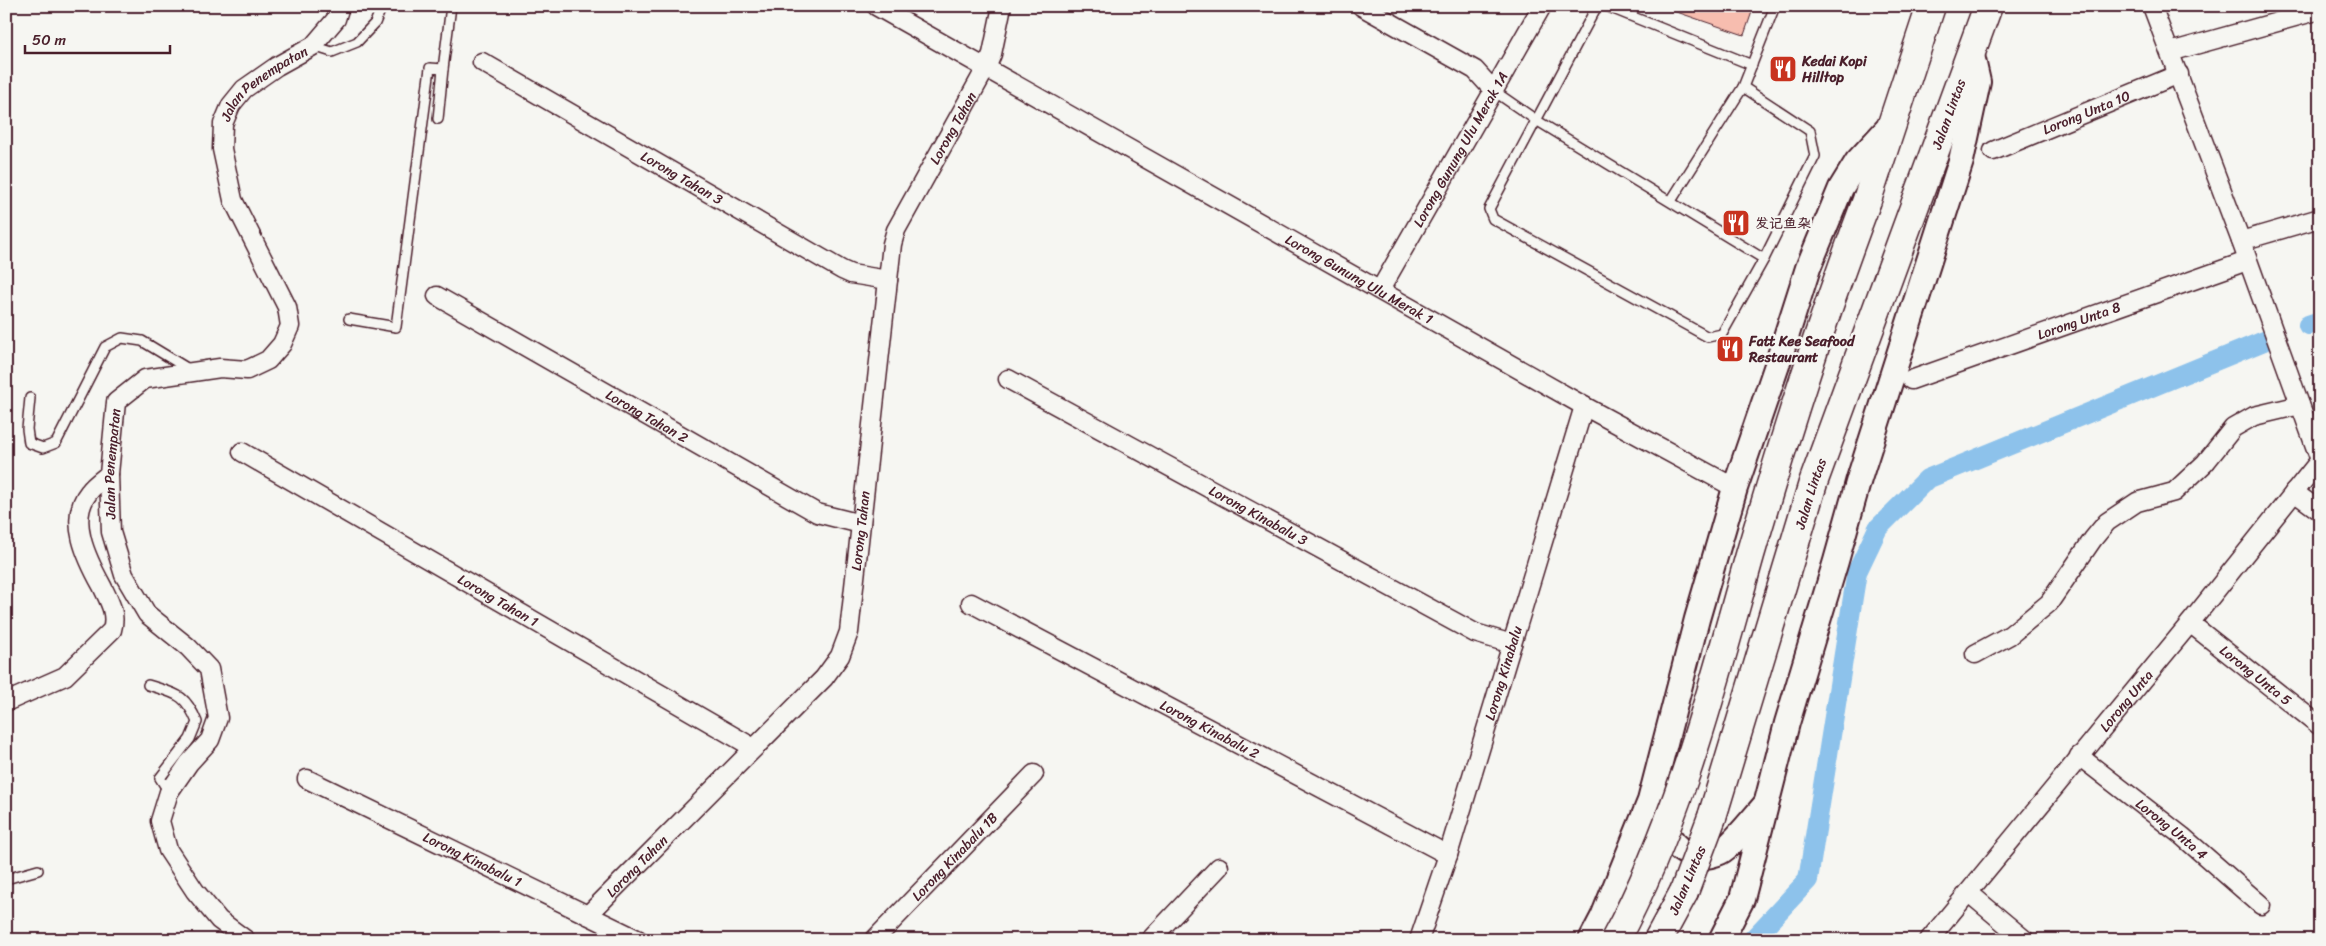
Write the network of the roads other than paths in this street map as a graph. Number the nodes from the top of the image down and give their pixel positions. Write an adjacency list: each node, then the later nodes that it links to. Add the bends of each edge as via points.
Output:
1 (340, 6): 15 (street, Jalan Penempatan, via 336,18)
2 (382, 6): 15 (lane, via 375,23 356,42 332,52)
3 (452, 6): 21 (lane)
4 (876, 6): 20 (street, Lorong Gunung Ulu Merak 1)
5 (1002, 6): 20 (street, Lorong Tahan)
6 (1361, 6): 24 (street, via 1475,70)
7 (1542, 6): 24 (street, Lorong Gunung Ulu Merak 1A)
8 (1597, 6): 26 (lane)
9 (1606, 6): 19 (lane)
10 (1775, 6): 19 (lane)
11 (1988, 6): 16 (highway, Jalan Lintas)
12 (2152, 6): 17 (street)
13 (2320, 10): 17 (street)
14 (1923, 14): 27 (highway)
15 (313, 46): 38 (street, Jalan Penempatan, via 244,90 231,105 223,124 222,149 233,200 287,307 290,326 282,344 268,360 247,370 220,368)
16 (1970, 51): 64 (main road, Jalan Lintas, via 1978,82 1961,161 1859,479 1787,723); 79 (highway, Jalan Lintas, bridge, via 1813,483 1712,817 1684,892)
17 (2170, 52): 22 (street)
18 (482, 62): 34 (street, Lorong Tahan 3, via 842,270)
19 (1752, 65): 23 (lane)
20 (986, 68): 34 (street, Lorong Tahan, via 896,230); 35 (street, Lorong Gunung Ulu Merak 1)
21 (443, 69): 25 (lane); 37 (lane, via 430,68 396,327)
22 (2179, 74): 28 (street, Lorong Unta 10); 31 (street)
23 (1743, 87): 29 (lane); 32 (lane, via 1810,132 1815,156)
24 (1494, 91): 26 (lane); 35 (street, Lorong Gunung Ulu Merak 1A)
25 (438, 119)
26 (1536, 120): 29 (lane); 32 (lane, via 1489,209 1493,220 1708,337 1722,334)
27 (1893, 122): 47 (main road, via 1857,162 1829,214); 78 (highway, bridge, via 1766,498 1682,788 1641,890)
28 (1993, 151)
29 (1672, 201): 32 (lane)
30 (2320, 218): 31 (street)
31 (2241, 241): 33 (street)
32 (1764, 259)
33 (2247, 261): 40 (street, Lorong Unta 8); 42 (street)
34 (888, 280): 50 (street, Lorong Tahan)
35 (1380, 290): 43 (street, Lorong Gunung Ulu Merak 1)
36 (438, 296): 50 (street, Lorong Tahan 2, via 817,514)
37 (349, 319)
38 (194, 373): 41 (lane, via 142,341 122,338 105,347 56,443 43,448 29,443); 46 (street, Jalan Penempatan, via 146,379 116,402)
39 (1008, 379): 53 (street, Lorong Kinabalu 3, via 1476,633)
40 (1911, 380)
41 (30, 398)
42 (2300, 405): 45 (street); 54 (street, via 2254,416 2233,428 2205,463 2174,492 2137,502 2107,522 2049,603 2010,636)
43 (1584, 406): 47 (street, Lorong Gunung Ulu Merak 1); 53 (street, Lorong Kinabalu)
44 (242, 452): 58 (street, Lorong Tahan 1)
45 (2320, 460): 48 (street, Lorong Unta)
46 (109, 474): 56 (street, via 89,492 79,510 79,529 91,566 111,605 115,619 112,630 65,676); 63 (street, Jalan Penempatan, via 111,532 124,575 147,614 209,668 215,696 218,718 210,740)
47 (1735, 488): 59 (main road)
48 (2294, 492): 49 (street); 52 (street, Lorong Unta)
49 (2320, 511)
50 (861, 524): 58 (street, Lorong Tahan, via 849,632 840,656 824,678)
51 (971, 603): 65 (street, Lorong Kinabalu 2)
52 (2190, 623): 57 (street, Lorong Unta 5); 60 (street, Lorong Unta)
53 (1512, 644): 65 (street, Lorong Kinabalu)
54 (1975, 654)
55 (148, 685): 63 (lane, via 180,695 197,722 190,739 160,778)
56 (6, 702)
57 (2320, 726)
58 (754, 748): 71 (street, Lorong Tahan)
59 (1662, 749): 64 (main road, via 1660,815 1665,832 1676,847 1686,853 1700,856 1720,852); 77 (main road, via 1650,801)
60 (2079, 756): 69 (street, Lorong Unta); 70 (street, Lorong Unta 4, via 2182,836)
61 (1034, 774): 74 (street, Lorong Kinabalu 1B)
62 (307, 779): 71 (street, Lorong Kinabalu 1)
63 (169, 792): 72 (street, Jalan Penempatan, via 160,821 168,850 219,920)
64 (1769, 801): 80 (main road, Jalan Lintas, via 1742,899)
65 (1448, 855): 76 (street, Lorong Kinabalu)
66 (1219, 867): 75 (street)
67 (38, 870): 68 (lane)
68 (6, 879)
69 (1969, 893): 81 (street, Lorong Unta); 82 (street)
70 (2261, 905)
71 (588, 915): 73 (street, Lorong Kinabalu 1)
72 (246, 940)
73 (638, 940)
74 (874, 940)
75 (1150, 940)
76 (1420, 940)
77 (1591, 940)
78 (1615, 940)
79 (1658, 940)
80 (1721, 940)
81 (1929, 940)
82 (2025, 940)

